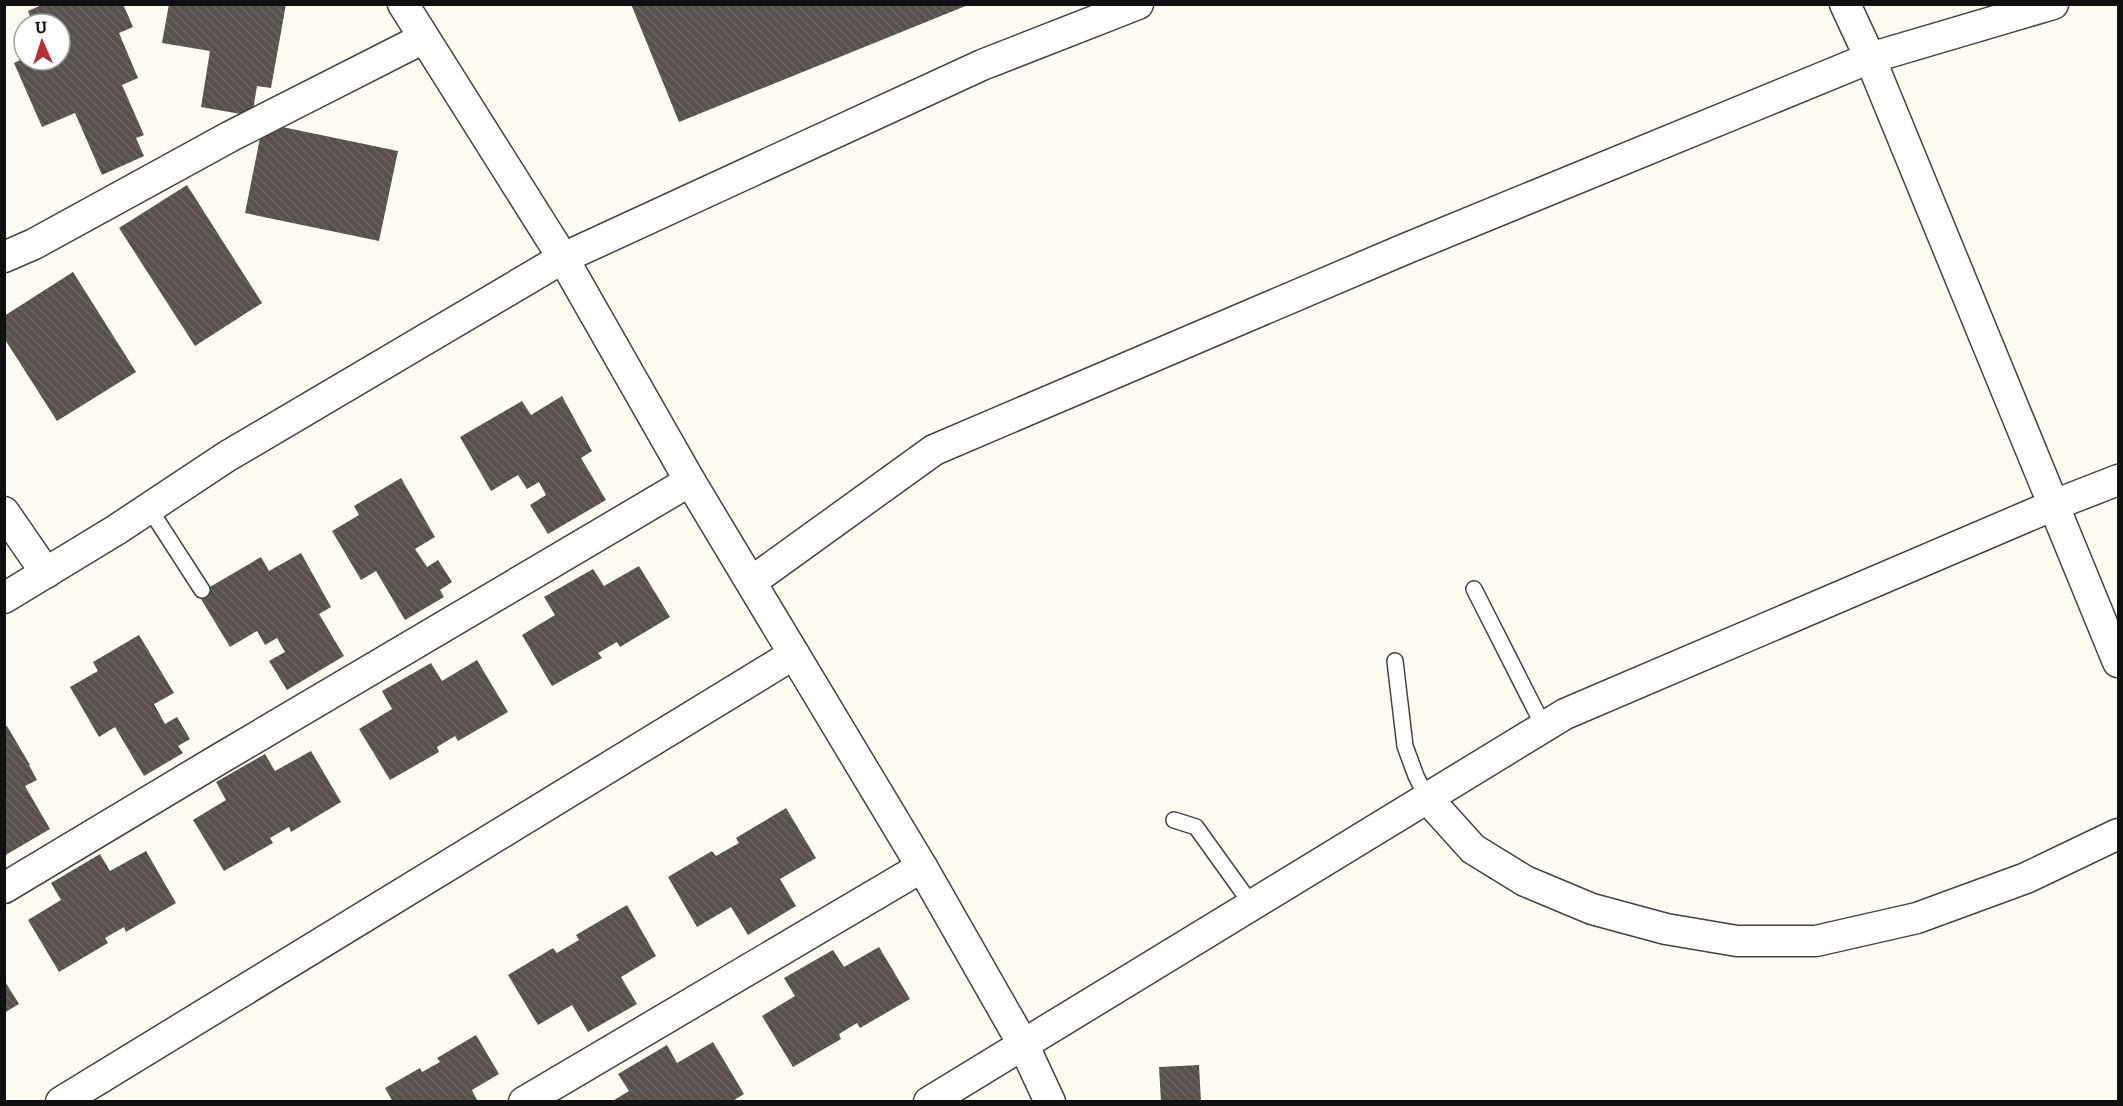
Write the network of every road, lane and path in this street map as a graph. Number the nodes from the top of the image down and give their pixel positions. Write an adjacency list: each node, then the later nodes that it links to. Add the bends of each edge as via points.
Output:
1 (403, 4): 6 (street)
2 (1138, 4): 5 (street)
3 (1845, 4): 7 (street)
4 (2053, 4): 7 (street)
5 (1096, 12): 9 (street)
6 (424, 38): 8 (street); 9 (street)
7 (1870, 58): 12 (street); 16 (street, via 1405,249 934,450)
8 (4, 257)
9 (563, 258): 11 (street); 13 (street, via 226,457)
10 (2118, 480): 12 (street)
11 (690, 481): 16 (street); 28 (street)
12 (2054, 505): 22 (street); 23 (street, via 1565,714)
13 (150, 508): 15 (street); 18 (lane)
14 (4, 512): 15 (street)
15 (46, 573): 19 (street)
16 (751, 582): 20 (street)
17 (1474, 589): 23 (lane)
18 (202, 590)
19 (4, 598)
20 (794, 654): 27 (street); 31 (street)
21 (1395, 662): 24 (lane, via 1405,746)
22 (2118, 662)
23 (1544, 727): 24 (street)
24 (1427, 798): 26 (street, via 1473,849 1525,881 1592,909 1666,929 1737,941 1816,941 1917,918 2026,878); 29 (street)
25 (1174, 820): 29 (lane, via 1196,826)
26 (2118, 834)
27 (922, 867): 30 (street); 32 (street)
28 (4, 888)
29 (1252, 905): 30 (street)
30 (1023, 1044): 33 (street); 34 (street)
31 (61, 1101)
32 (524, 1101)
33 (929, 1101)
34 (1050, 1101)

